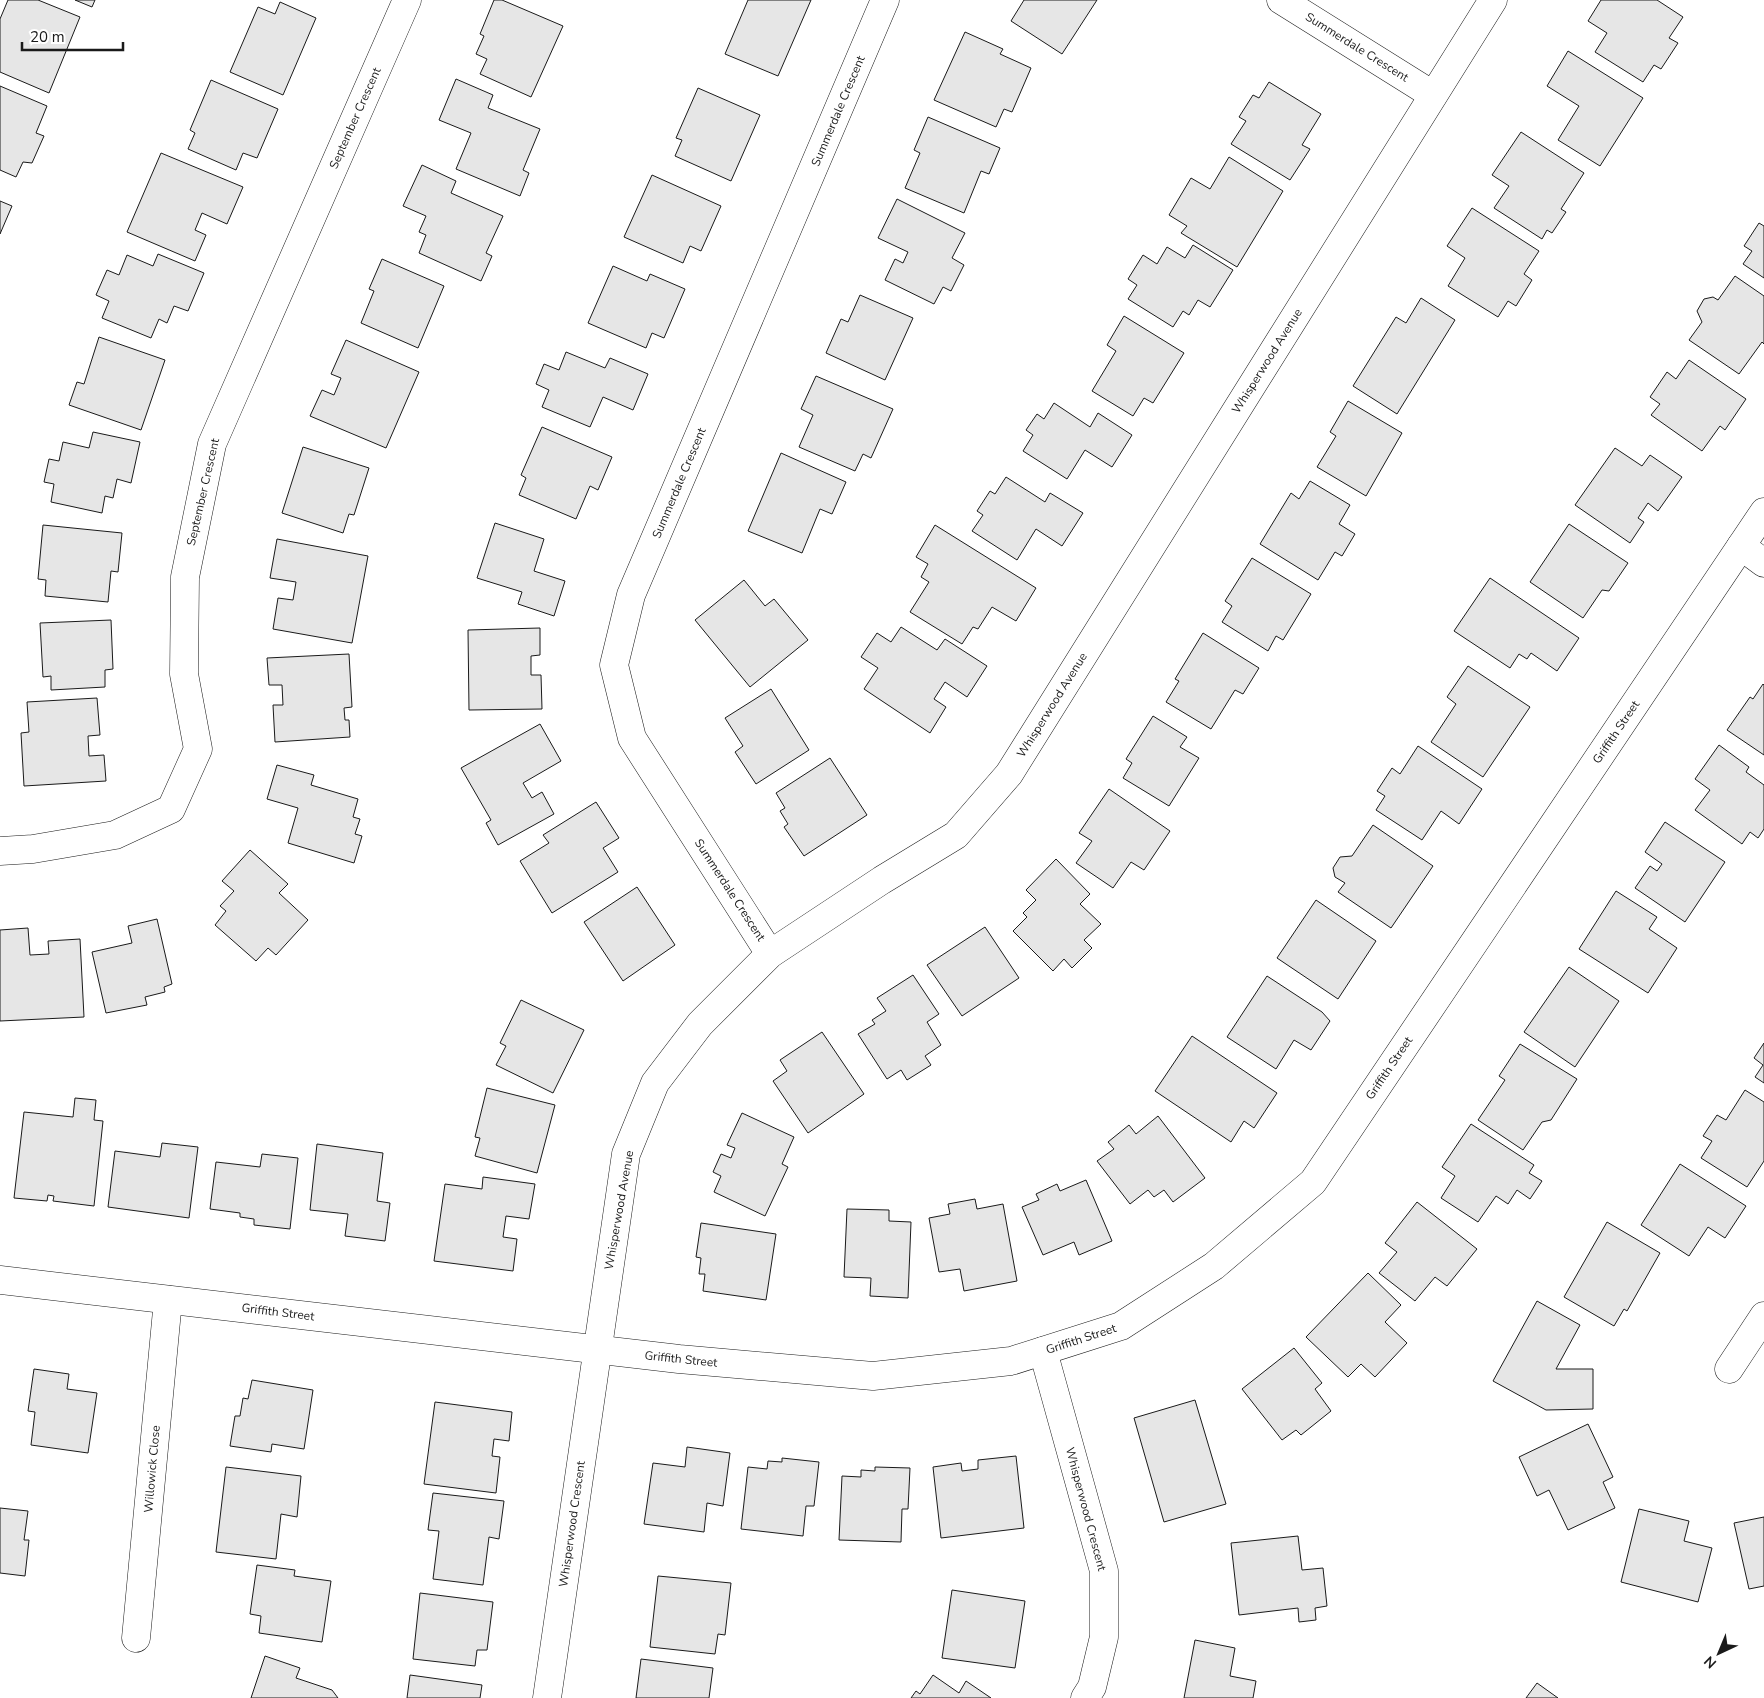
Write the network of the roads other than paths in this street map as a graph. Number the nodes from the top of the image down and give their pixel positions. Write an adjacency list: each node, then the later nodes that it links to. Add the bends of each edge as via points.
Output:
1 (406, 0): 9 (street, September Crescent, via 212,444 185,577 184,674 198,749 171,810 115,835 33,849)
2 (885, 0): 10 (street, Summerdale Crescent, via 631,595 614,664 632,738)
3 (1281, 0): 5 (street, Summerdale Crescent)
4 (1493, 0): 5 (street, Whisperwood Avenue)
5 (1433, 95): 10 (street, Whisperwood Avenue, via 1009,774 956,835)
6 (1764, 512): 7 (street, Griffith Street)
7 (1741, 546): 8 (street); 15 (street, Griffith Street, via 1313,1182 1214,1266 1121,1326)
8 (1764, 563)
9 (0, 851)
10 (770, 954): 14 (street, Whisperwood Avenue, via 700,1024 655,1083 626,1154)
11 (0, 1280): 12 (street, Griffith Street)
12 (168, 1300): 14 (street, Griffith Street); 17 (street, Willowick Close)
13 (1764, 1316): 16 (street)
14 (596, 1349): 15 (street, Griffith Street, via 872,1376 1011,1360); 18 (street, Whisperwood Crescent)
15 (1043, 1351): 19 (street, Whisperwood Crescent, via 1104,1570 1104,1637 1092,1687)
16 (1729, 1369)
17 (136, 1638)
18 (547, 1698)
19 (1085, 1698)

